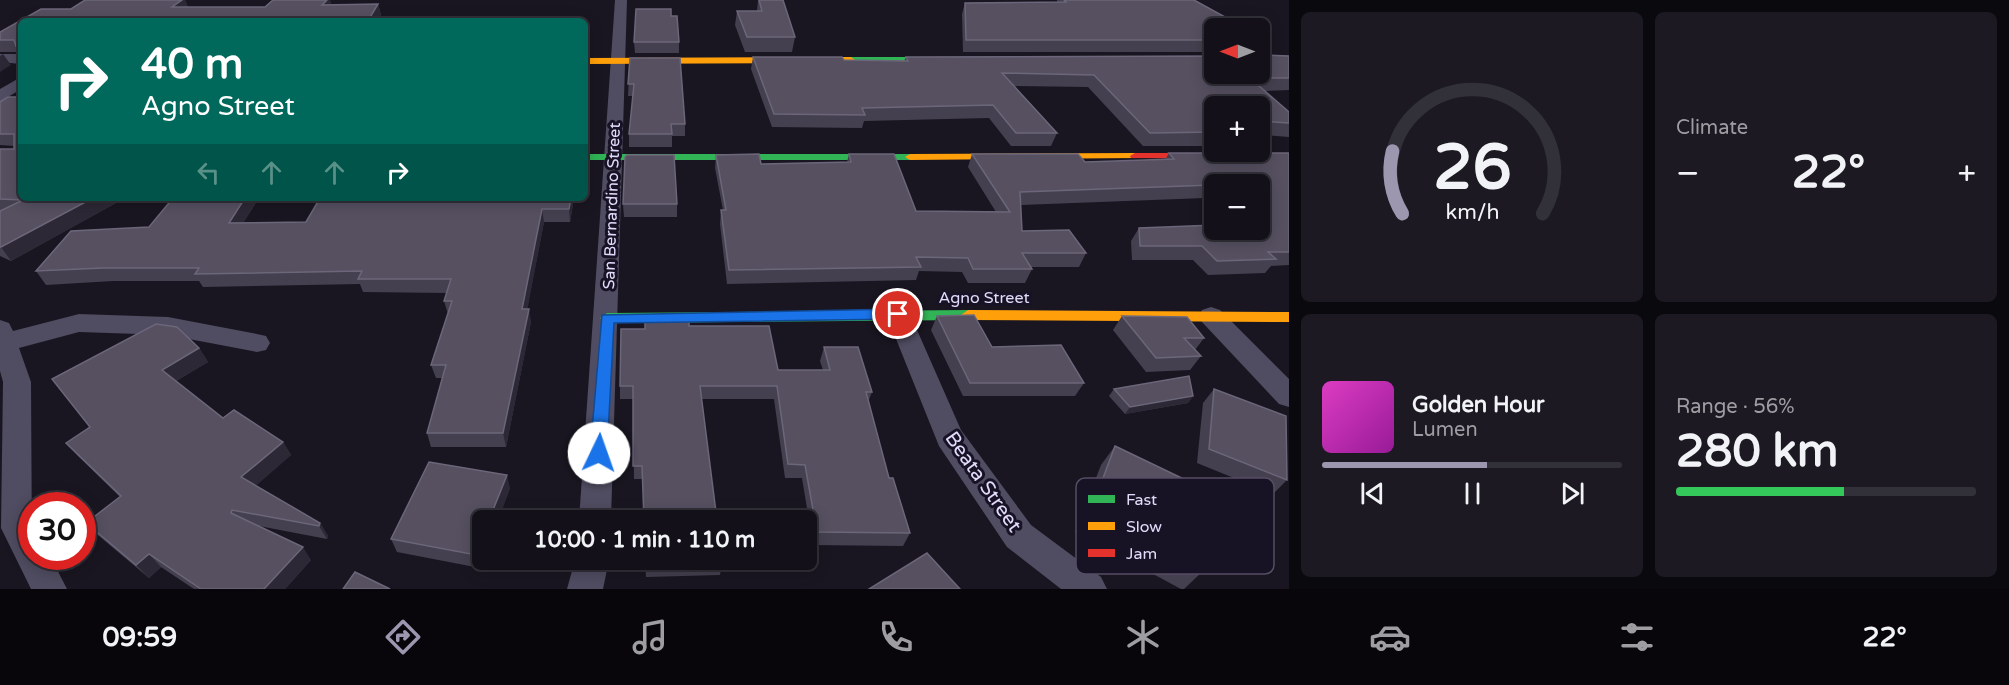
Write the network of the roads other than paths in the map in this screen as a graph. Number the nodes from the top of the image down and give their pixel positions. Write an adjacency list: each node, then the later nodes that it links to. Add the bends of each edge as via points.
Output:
1 (621, 0): 6 (street, San Bernardino Street)
2 (0, 58): 3 (street)
3 (18, 59)
4 (968, 60): 6 (street)
5 (588, 61): 6 (street)
6 (616, 61): 11 (street, San Bernardino Street)
7 (18, 84): 8 (street)
8 (0, 97)
9 (1289, 156): 11 (street)
10 (588, 157): 11 (street)
11 (615, 157): 15 (street, San Bernardino Street)
12 (898, 314): 13 (street, Agno Street); 15 (street, Agno Street); 25 (street, Beata Street, via 949,437 1019,536)
13 (1211, 316): 14 (street, Agno Street); 18 (street)
14 (1289, 317)
15 (607, 318): 19 (street, San Bernardino Street)
16 (3, 336): 17 (street, via 80,323 168,326); 20 (street, via 17,382)
17 (256, 343)
18 (1289, 396)
19 (596, 510)
20 (18, 530)
21 (39, 570): 23 (street)
22 (590, 570): 24 (street)
23 (49, 589)
24 (585, 589)
25 (1089, 589)

